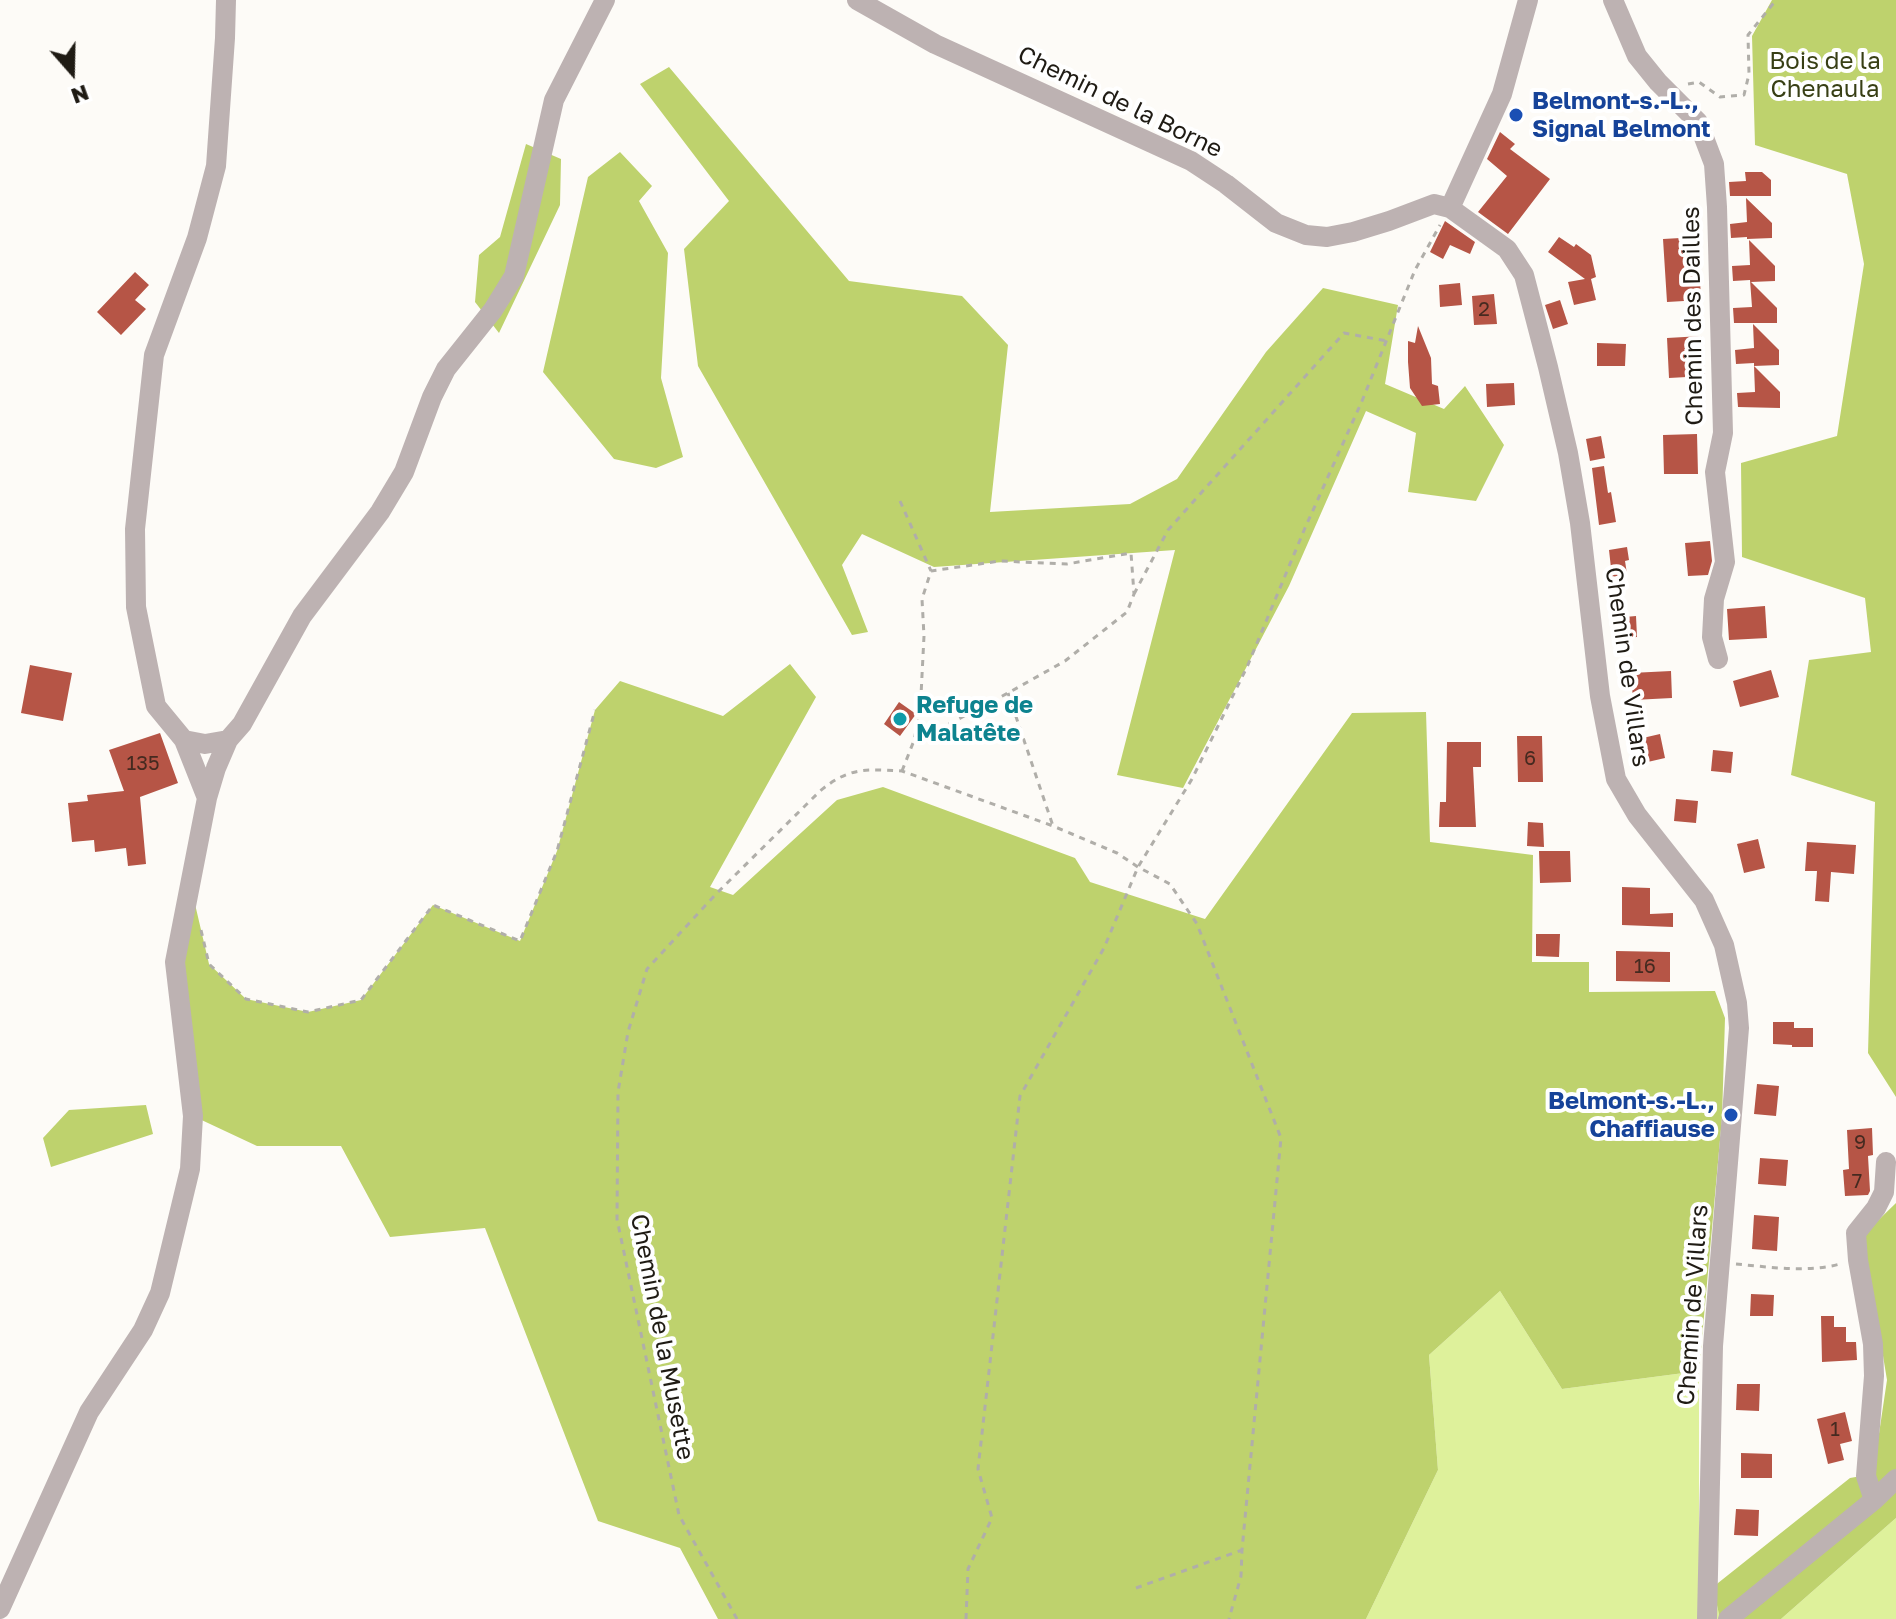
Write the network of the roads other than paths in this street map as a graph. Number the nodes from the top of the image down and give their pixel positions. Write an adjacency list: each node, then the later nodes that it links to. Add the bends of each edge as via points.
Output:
1 (226, 0): 8 (street, via 216,166 197,238 154,355 135,529 136,607 156,706)
2 (605, 0): 9 (street, via 554,100 514,276 446,369 404,472 380,512 302,616)
3 (857, 0): 6 (street, Chemin de la Borne, via 935,44 1191,161 1291,231 1327,237 1434,204)
4 (1528, 0): 6 (street, via 1502,94)
5 (1613, 0): 7 (street, Chemin des Dailles, via 1637,56 1698,122 1714,164 1723,433 1715,472 1725,562 1714,599 1712,637)
6 (1450, 208): 15 (street, Chemin de Villars, via 1507,249 1524,275 1568,453 1616,779 1637,815 1704,900 1724,945 1737,1003 1713,1346)
7 (1718, 659)
8 (184, 740): 9 (street); 10 (street)
9 (228, 740): 10 (street)
10 (207, 798): 14 (street, via 175,962 193,1116 190,1169 160,1293 143,1330 89,1412)
11 (1886, 1162): 13 (street, via 1884,1192 1856,1233 1873,1344 1866,1476)
12 (1896, 1479): 13 (street)
13 (1874, 1500): 16 (street)
14 (0, 1609)
15 (1707, 1619)
16 (1728, 1619)

